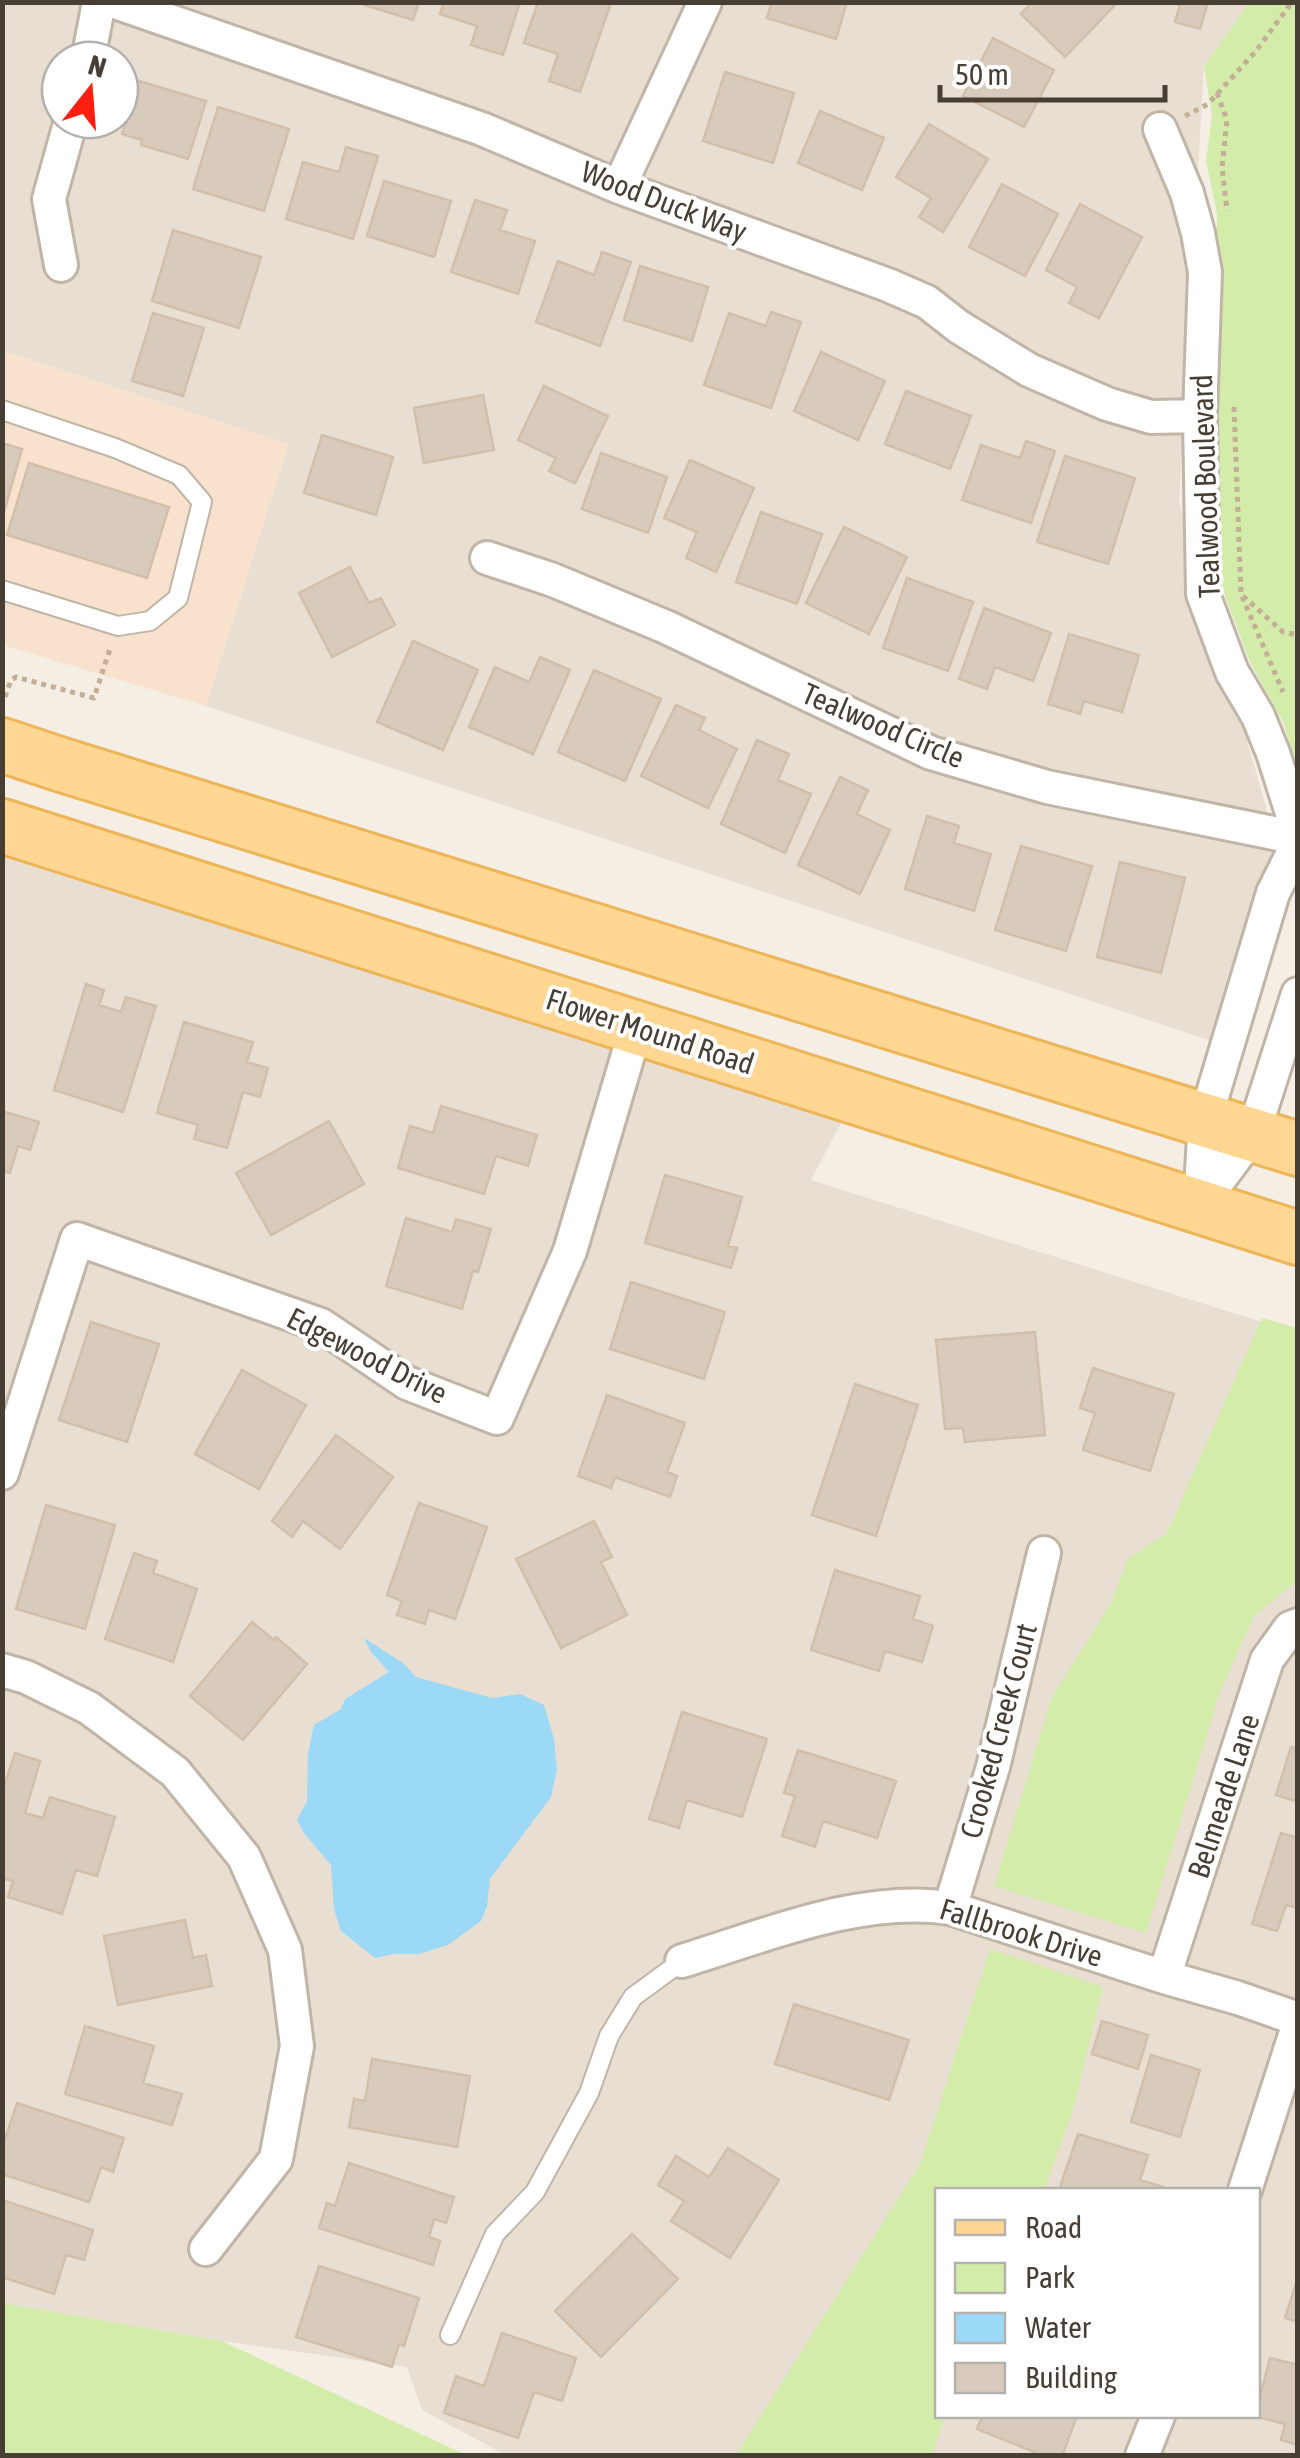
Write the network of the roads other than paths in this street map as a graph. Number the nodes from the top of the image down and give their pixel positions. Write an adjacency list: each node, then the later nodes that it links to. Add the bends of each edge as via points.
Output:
1 (99, 2): 4 (street)
2 (116, 2): 7 (street, Wood Duck Way, via 482,129)
3 (705, 2): 7 (street)
4 (92, 40)
5 (1160, 129): 10 (street, Tealwood Boulevard, via 1187,193 1205,272)
6 (66, 140): 8 (street, via 49,199)
7 (618, 186): 10 (street, Wood Duck Way, via 927,302 1029,370 1107,404 1151,417)
8 (60, 265)
9 (2, 410): 12 (lane, via 180,476 202,502 178,598 150,621 118,626)
10 (1200, 416): 17 (street, Tealwood Boulevard, via 1203,594 1273,753)
11 (486, 558): 17 (street, Tealwood Circle, via 666,627 930,753 1047,786)
12 (2, 590)
13 (4, 721): 15 (main road)
14 (2, 764): 15 (main road)
15 (60, 764): 20 (main road)
16 (2, 826): 19 (main road, Flower Mound Road)
17 (1298, 838): 20 (street, via 1272,893)
18 (1298, 994): 20 (street)
19 (636, 1028): 21 (main road, Flower Mound Road); 23 (street, Edgewood Drive, via 570,1251 498,1418 407,1383 321,1326 77,1239)
20 (1252, 1134): 21 (street); 21 (street)
21 (1200, 1206): 22 (main road, Flower Mound Road)
22 (1298, 1238)
23 (2, 1473)
24 (1044, 1554): 27 (street, Crooked Creek Court, via 993,1766)
25 (1298, 1625): 29 (street, Belmeade Lane, via 1267,1660)
26 (2, 1670): 32 (street, via 89,1708 175,1772 244,1857 285,1950 298,2046 276,2159)
27 (950, 1908): 28 (street, Fallbrook Drive, via 843,1912); 29 (street, Fallbrook Drive)
28 (682, 1960): 33 (lane, via 633,1997 535,2192 495,2234)
29 (1164, 1977): 30 (street, Fallbrook Drive)
30 (1298, 2023): 31 (street)
31 (1246, 2188)
32 (206, 2249)
33 (450, 2335)
34 (1157, 2418): 35 (street)
35 (1142, 2456)

